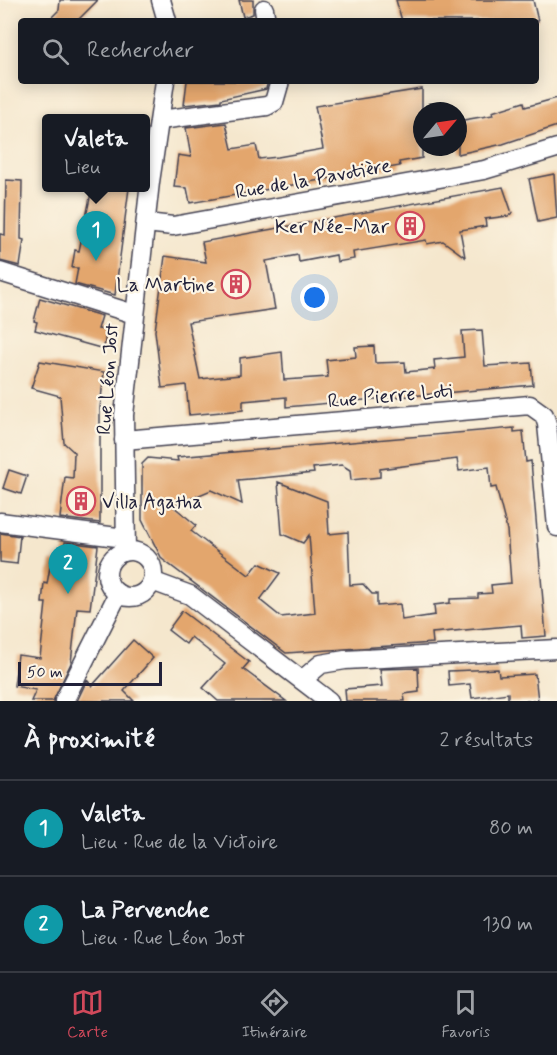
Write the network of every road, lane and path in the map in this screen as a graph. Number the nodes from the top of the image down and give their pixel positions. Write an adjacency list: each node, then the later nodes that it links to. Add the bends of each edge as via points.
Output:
1 (161, 0): 2 (street)
2 (166, 18)
3 (165, 84): 5 (street, Rue Léon Jost)
4 (279, 84): 5 (street, via 274,102 267,106)
5 (160, 120): 7 (street, Rue Léon Jost)
6 (557, 148): 7 (street, Rue de la Pavotière, via 469,173 173,226)
7 (146, 223): 9 (street, Rue Léon Jost)
8 (1, 276): 9 (street)
9 (134, 314): 10 (street, Rue Léon Jost)
10 (124, 440): 12 (street, Rue Pierre Loti, via 530,405 544,415 547,424); 13 (street, Rue Léon Jost)
11 (0, 522): 13 (street)
12 (557, 526)
13 (125, 545): 14 (street, via 147,558); 15 (street, via 108,568 108,581)
14 (152, 581): 15 (street, via 139,596); 17 (street, via 190,595)
15 (118, 594): 18 (street)
16 (557, 649): 17 (street, via 345,660 321,664)
17 (302, 680): 19 (street)
18 (64, 701)
19 (329, 701)

